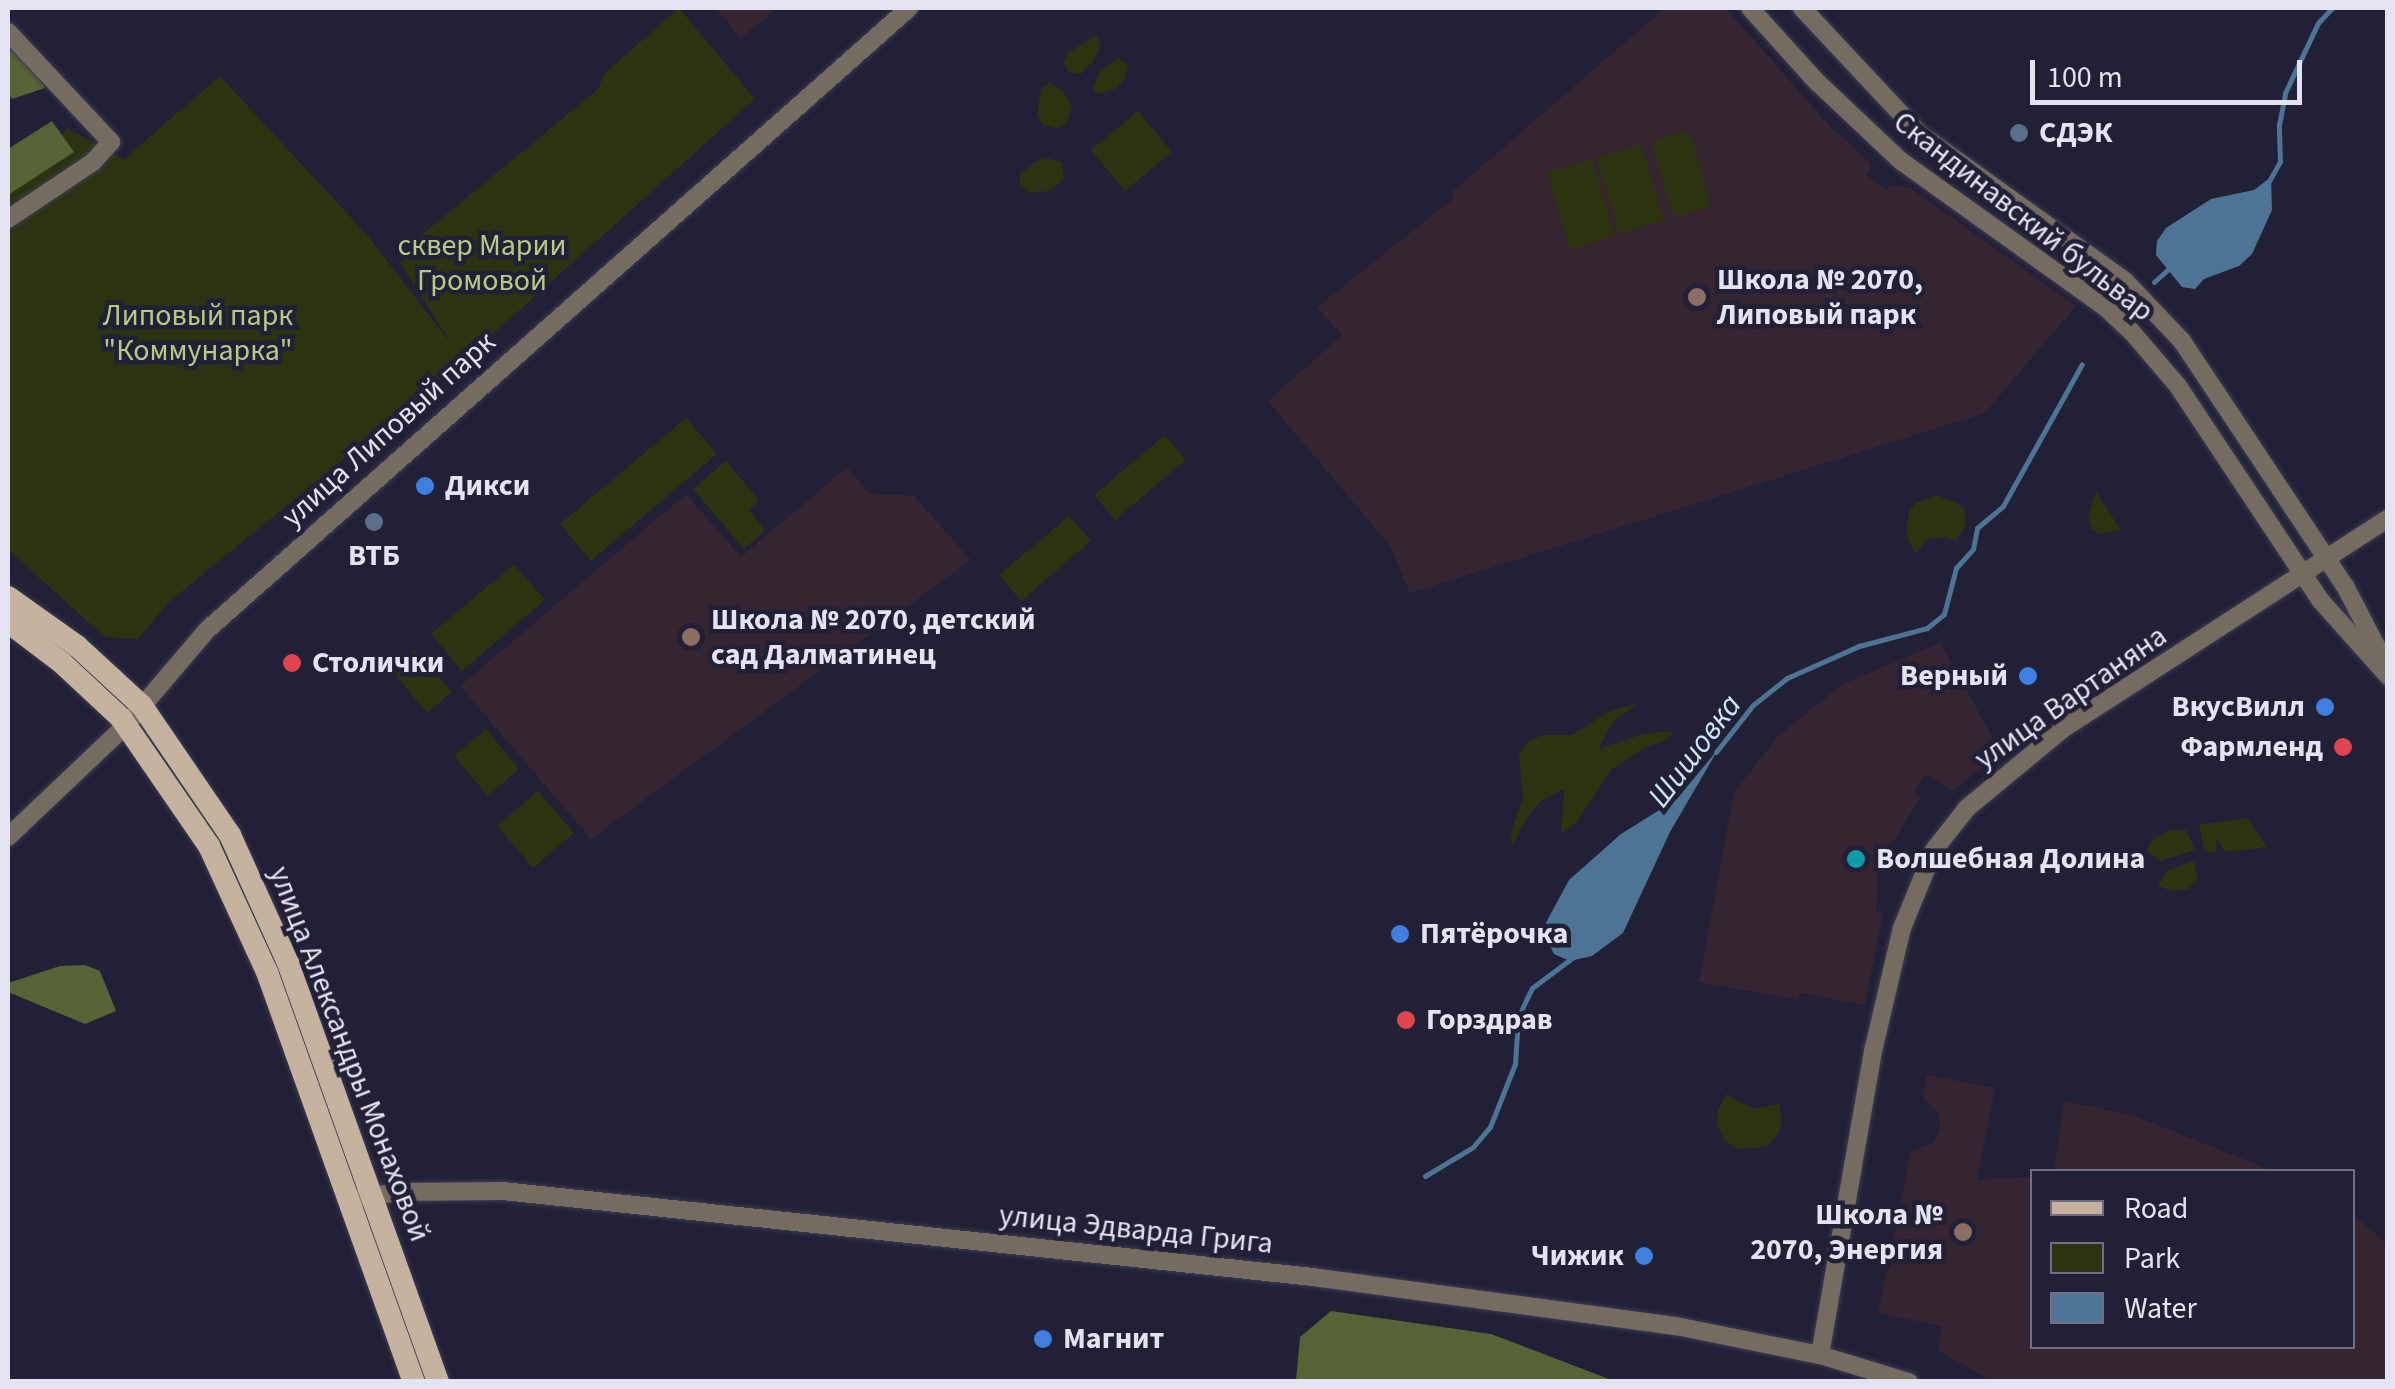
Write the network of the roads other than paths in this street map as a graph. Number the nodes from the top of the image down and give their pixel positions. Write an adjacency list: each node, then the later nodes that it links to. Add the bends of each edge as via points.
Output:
1 (909, 8): 13 (street, улица Липовый парк, via 208,630)
2 (1752, 8): 8 (street, Скандинавский бульвар, via 1816,81 1902,161 2131,332 2178,386)
3 (1802, 8): 7 (street, Скандинавский бульвар, via 1920,134 2125,282 2157,314 2194,356)
4 (8, 32): 5 (street, via 111,142 93,162)
5 (8, 218)
6 (2388, 518): 7 (street, улица Вартаняна)
7 (2326, 558): 8 (street, улица Вартаняна); 11 (street, Скандинавский бульвар)
8 (2303, 574): 12 (street, Скандинавский бульвар); 16 (street, улица Вартаняна, via 2064,728 1967,808 1934,850 1902,928 1878,1030)
9 (8, 597): 13 (main road, улица Александры Монаховой, via 78,646)
10 (8, 622): 13 (main road, улица Александры Монаховой)
11 (2388, 668)
12 (2388, 676)
13 (134, 715): 14 (street, улица Липовый парк); 15 (main road, улица Александры Монаховой, via 210,802 256,888 288,963)
14 (8, 837)
15 (361, 1198): 16 (street, улица Эдварда Грига, via 504,1191 879,1229 1412,1290 1676,1326); 17 (main road, улица Александры Монаховой); 18 (main road, улица Александры Монаховой)
16 (1820, 1355): 19 (street, улица Эдварда Грига)
17 (414, 1382)
18 (438, 1382)
19 (1909, 1382)

